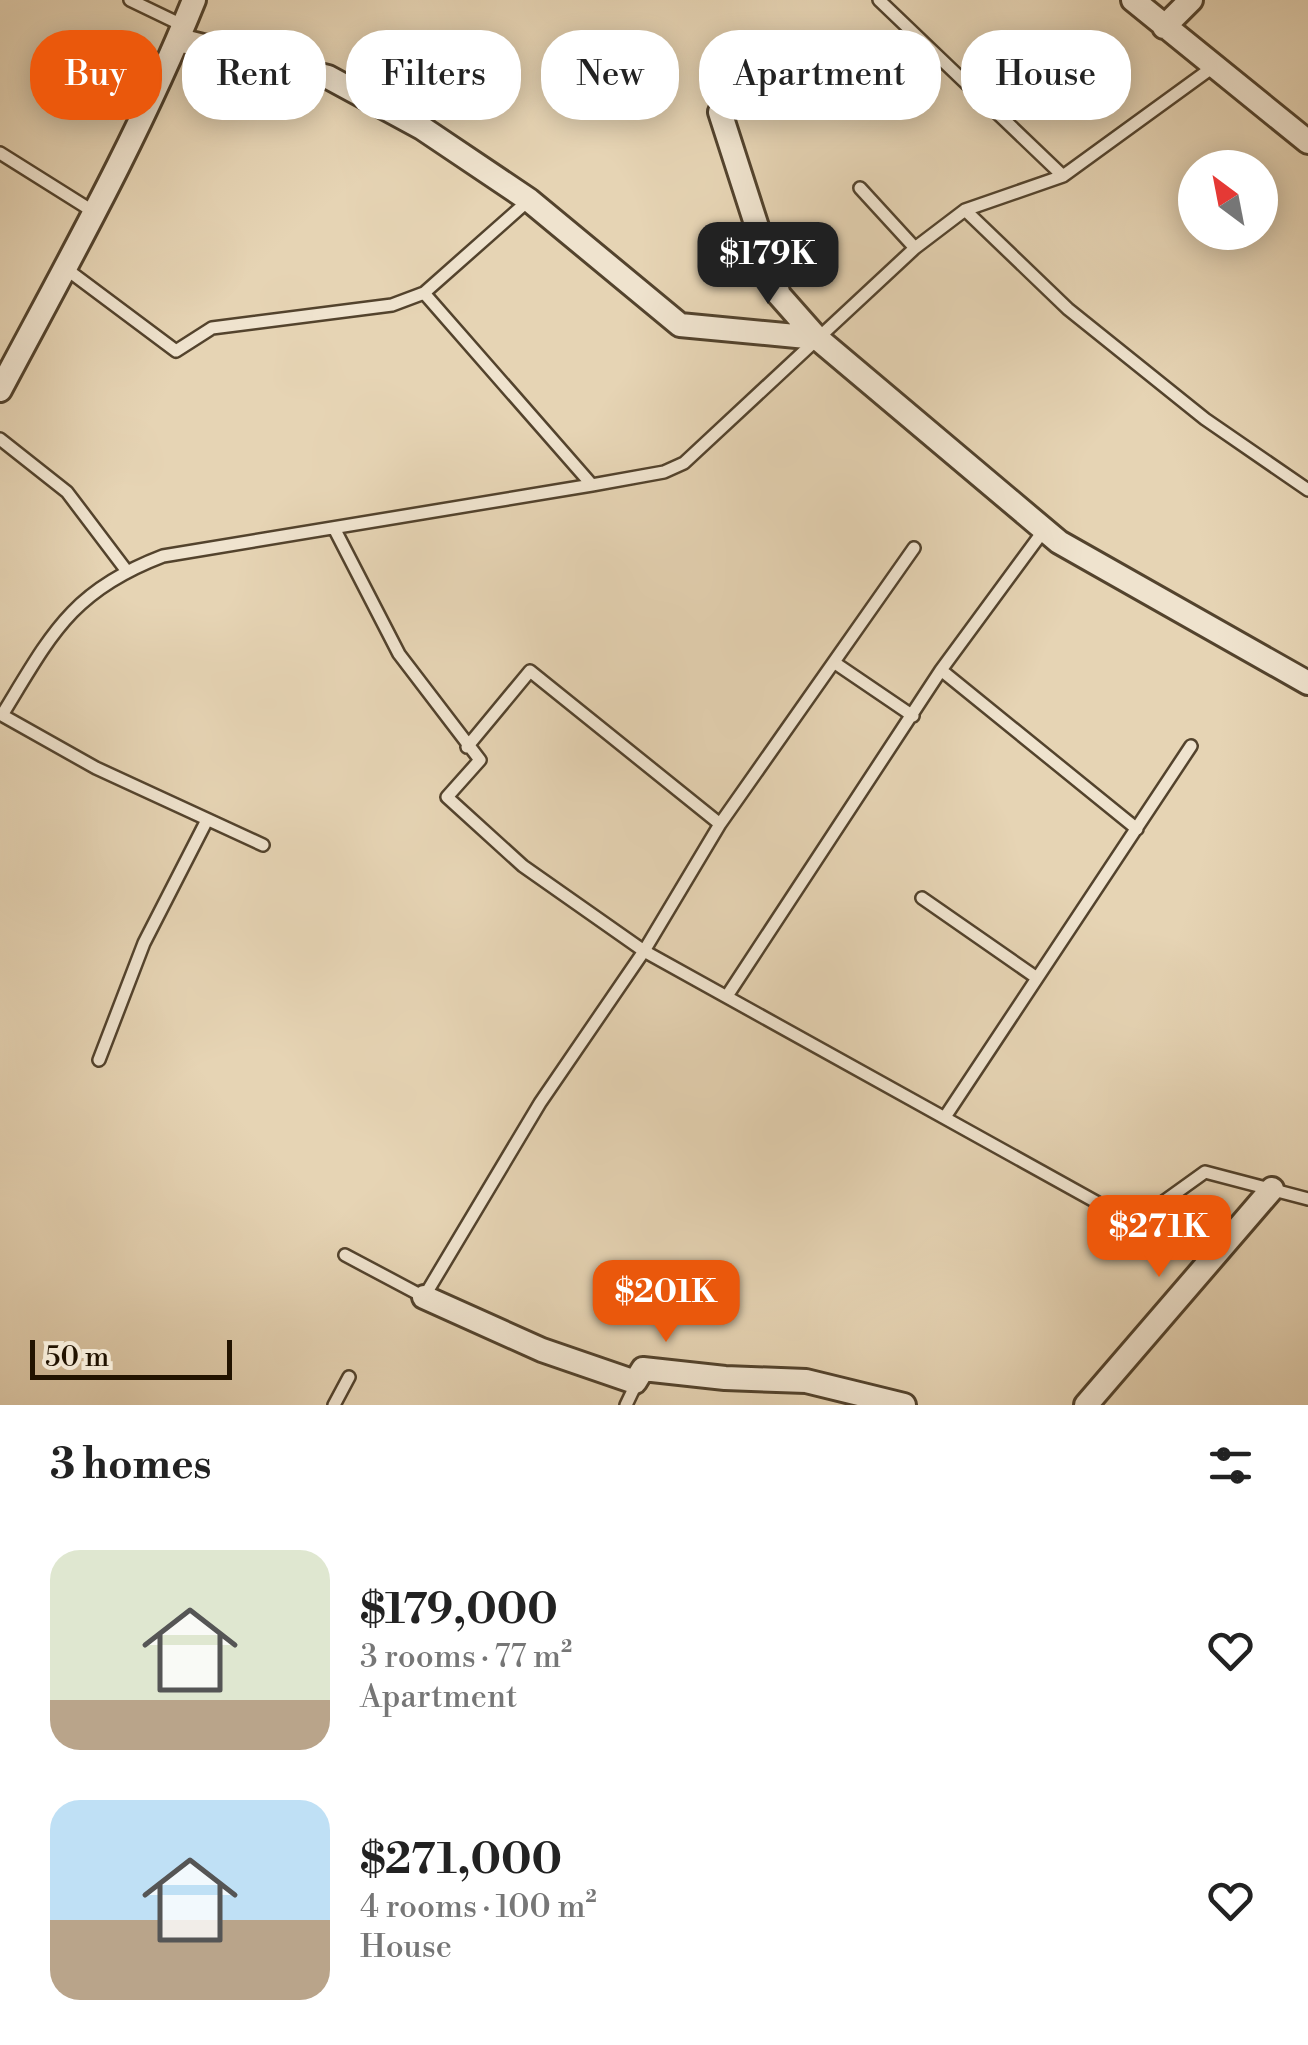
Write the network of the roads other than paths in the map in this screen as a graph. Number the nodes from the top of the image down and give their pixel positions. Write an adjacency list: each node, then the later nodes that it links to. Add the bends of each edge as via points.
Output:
1 (130, 0): 7 (lane)
2 (194, 0): 7 (street)
3 (879, 0): 12 (lane)
4 (1133, 0): 6 (street)
5 (1191, 0): 6 (street)
6 (1164, 27): 8 (street)
7 (181, 33): 14 (street, via 328,77 422,128); 16 (street)
8 (1213, 66): 10 (street); 12 (lane)
9 (723, 120): 20 (street, via 780,295)
10 (1308, 142)
11 (0, 153): 16 (lane)
12 (1062, 176): 15 (lane)
13 (860, 188): 17 (lane)
14 (529, 200): 19 (lane); 20 (street, via 680,324)
15 (965, 210): 17 (lane); 24 (lane, via 1068,310)
16 (94, 212): 18 (street)
17 (915, 248): 20 (lane)
18 (64, 268): 19 (lane, via 176,351 212,328 392,305); 21 (street)
19 (424, 293): 23 (lane)
20 (818, 338): 23 (lane, via 684,463); 26 (street)
21 (0, 390)
22 (0, 438): 28 (lane, via 67,492)
23 (592, 485): 25 (lane)
24 (1308, 490)
25 (334, 528): 28 (lane, via 163,556); 35 (lane, via 391,641)
26 (1044, 530): 30 (lane); 31 (street)
27 (914, 548): 29 (lane)
28 (126, 570): 32 (lane, via 85,597 56,628)
29 (835, 663): 33 (lane); 37 (lane)
30 (941, 670): 33 (lane); 38 (lane)
31 (1308, 683)
32 (1, 714): 36 (lane)
33 (913, 716): 43 (lane)
34 (1191, 746): 38 (lane)
35 (467, 747): 37 (lane, via 530,671); 41 (lane, via 480,760 446,796 523,866)
36 (207, 820): 39 (lane); 44 (lane, via 144,944)
37 (720, 824): 41 (lane)
38 (1137, 830): 42 (lane)
39 (263, 846)
40 (922, 898): 42 (lane)
41 (644, 951): 43 (lane); 49 (lane, via 540,1103)
42 (1037, 978): 45 (lane)
43 (727, 996): 45 (lane)
44 (99, 1060)
45 (945, 1117): 46 (lane, via 1134,1223 1205,1172)
46 (1272, 1190): 47 (lane); 56 (street)
47 (1308, 1199)
48 (345, 1255): 49 (lane)
49 (424, 1297): 50 (street, via 542,1350 635,1382)
50 (643, 1369): 52 (street, via 806,1380); 54 (lane)
51 (349, 1376): 53 (lane)
52 (842, 1396): 55 (street)
53 (334, 1405)
54 (626, 1405)
55 (904, 1405)
56 (1086, 1405)

